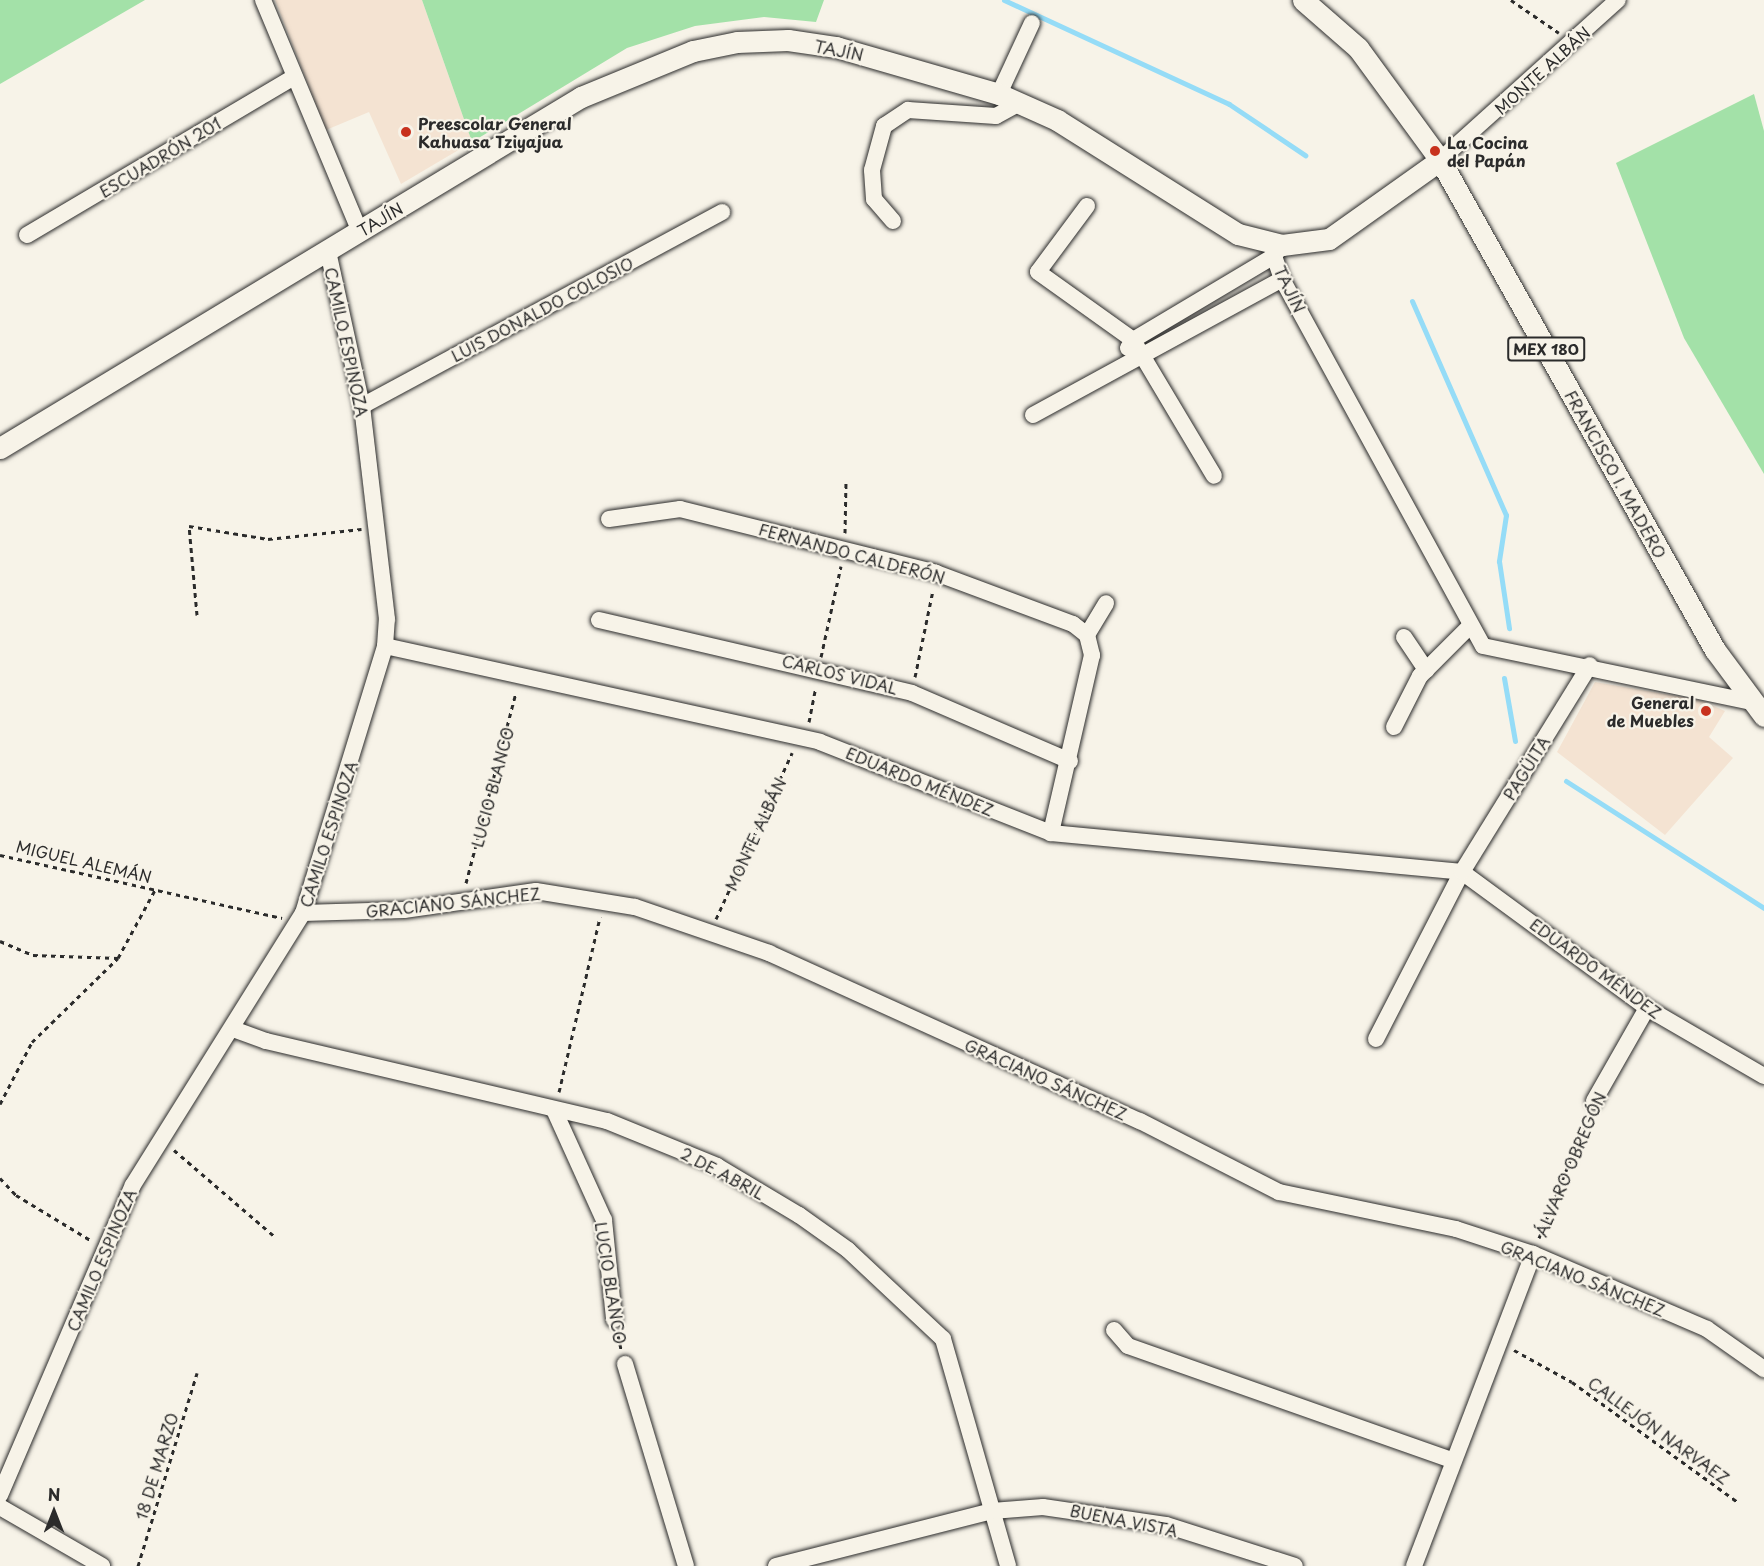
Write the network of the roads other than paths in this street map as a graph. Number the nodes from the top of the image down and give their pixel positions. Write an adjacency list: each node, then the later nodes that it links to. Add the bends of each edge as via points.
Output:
1 (263, 0): 5 (street)
2 (1303, 0): 8 (main road, FRANCISCO I. MADERO / MEX 180, via 1358,48)
3 (1618, 0): 8 (street, MONTE ALBÁN)
4 (1032, 22): 6 (street)
5 (293, 78): 12 (street); 13 (street, ESCUADRÓN 201)
6 (999, 93): 7 (main road, TAJÍN); 12 (main road, TAJÍN, via 888,60 788,40 693,51 581,97)
7 (1019, 103): 11 (street, via 996,116 908,110 884,126 872,170 874,200); 15 (main road, TAJÍN, via 1057,120 1238,234)
8 (1440, 160): 15 (main road, MONTE ALBÁN, via 1329,239); 35 (main road, FRANCISCO I. MADERO / MEX 180, via 1715,650)
9 (1087, 207): 19 (street, via 1038,272)
10 (722, 212): 22 (street, LUIS DONALDO COLOSIO)
11 (893, 221)
12 (360, 232): 14 (main road, TAJÍN)
13 (27, 235)
14 (328, 251): 22 (street, CAMILO ESPINOZA); 24 (main road, TAJÍN)
15 (1278, 251): 16 (street, TAJÍN); 17 (street, MONTE ALBÁN)
16 (1282, 279): 18 (street, MONTE ALBÁN); 29 (street, TAJÍN)
17 (1201, 299): 18 (street); 19 (street, MONTE ALBÁN)
18 (1210, 320): 20 (street, MONTE ALBÁN)
19 (1133, 340): 20 (street); 21 (street, MONTE ALBÁN)
20 (1147, 357): 21 (street, MONTE ALBÁN); 25 (street)
21 (1117, 365): 23 (street, MONTE ALBÁN)
22 (362, 406): 32 (street, CAMILO ESPINOZA, via 377,527)
23 (1033, 415)
24 (0, 448)
25 (1214, 476)
26 (609, 519): 30 (street, FERNANDO CALDERÓN, via 680,509 845,549 936,573 1073,624)
27 (1106, 603): 30 (street)
28 (599, 620): 37 (street, CARLOS VIDAL, via 819,668 912,693)
29 (1468, 628): 33 (street, TAJÍN, via 1483,646); 34 (street)
30 (1087, 635): 37 (street, via 1092,655)
31 (1404, 637): 34 (street)
32 (385, 646): 38 (street, EDUARDO MÉNDEZ, via 803,738); 40 (street, CAMILO ESPINOZA)
33 (1590, 664): 35 (street); 39 (street, PAGÜITA)
34 (1426, 669): 36 (street)
35 (1758, 709)
36 (1394, 727)
37 (1070, 761): 38 (street)
38 (1050, 833): 39 (street, EDUARDO MÉNDEZ)
39 (1462, 872): 41 (street, EDUARDO MÉNDEZ); 43 (street)
40 (301, 917): 42 (street, CAMILO ESPINOZA); 47 (street, GRACIANO SÁNCHEZ, via 404,910 536,891 604,898 710,931 1140,1121 1280,1191 1456,1229)
41 (1647, 1008): 44 (street, EDUARDO MÉNDEZ); 45 (street, ÁLVARO OBREGÓN)
42 (233, 1029): 46 (street, 2 DE ABRIL); 53 (street, CAMILO ESPINOZA, via 159,1137 105,1249)
43 (1376, 1039)
44 (1764, 1076)
45 (1594, 1101)
46 (555, 1112): 48 (street, LUCIO BLANCO, via 604,1220); 55 (street, 2 DE ABRIL, via 607,1121 717,1166 848,1250 943,1339)
47 (1533, 1254): 51 (street, GRACIANO SÁNCHEZ, via 1707,1329); 52 (street, ÁLVARO OBREGÓN, via 1502,1343)
48 (614, 1319)
49 (1113, 1330): 52 (street, via 1128,1346)
50 (625, 1364): 57 (street, LUCIO BLANCO)
51 (1764, 1369)
52 (1451, 1460): 61 (street, ÁLVARO OBREGÓN)
53 (0, 1495)
54 (0, 1507): 56 (street)
55 (992, 1512): 58 (street, BUENA VISTA); 59 (street, 2 DE ABRIL); 60 (street, BUENA VISTA, via 1086,1509 1166,1525)
56 (102, 1566)
57 (686, 1566)
58 (776, 1566)
59 (1008, 1566)
60 (1295, 1566)
61 (1414, 1566)

